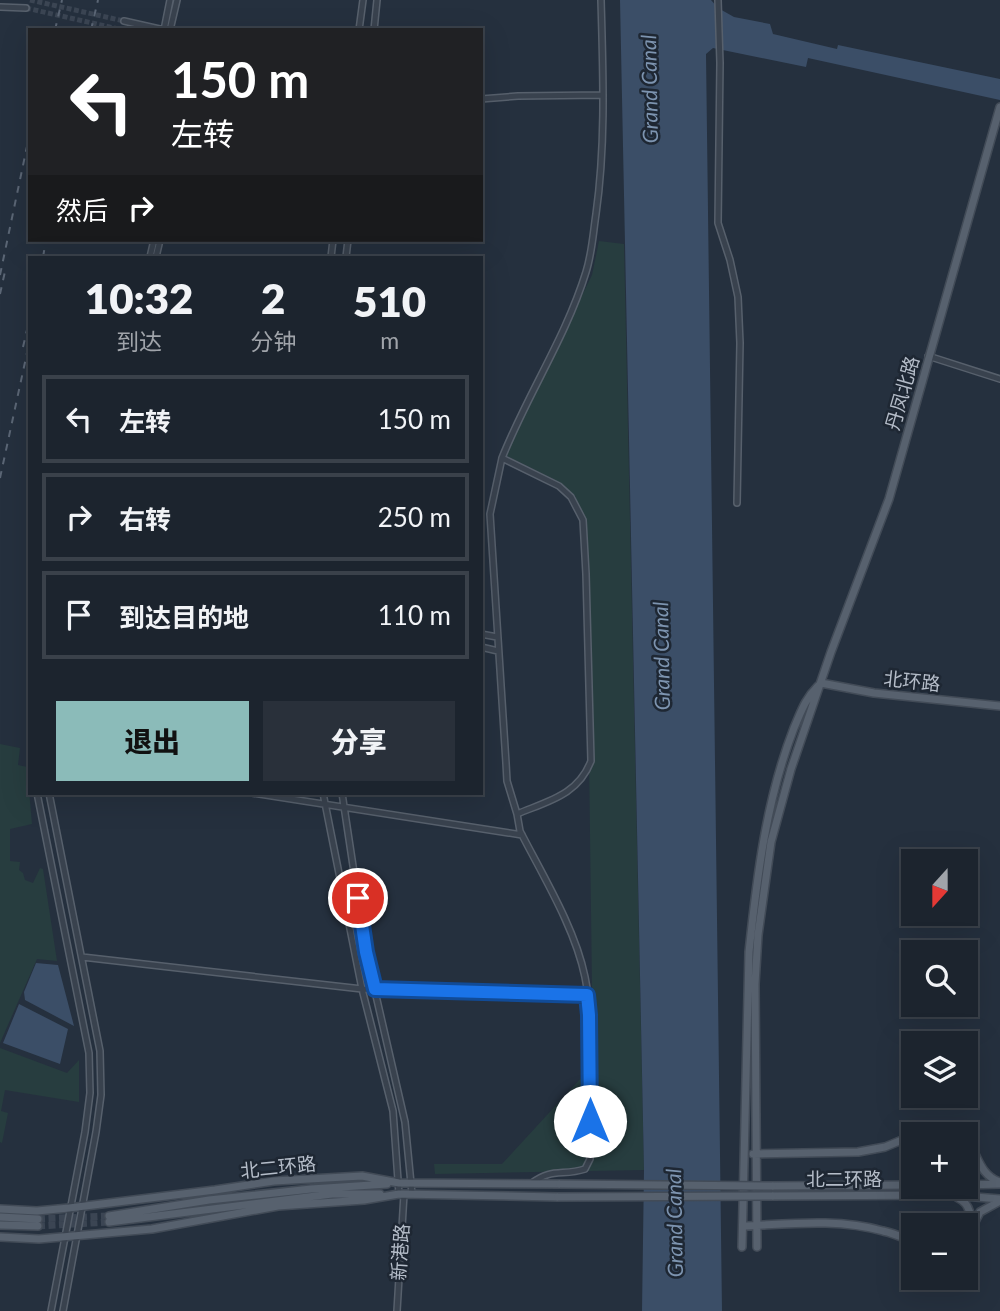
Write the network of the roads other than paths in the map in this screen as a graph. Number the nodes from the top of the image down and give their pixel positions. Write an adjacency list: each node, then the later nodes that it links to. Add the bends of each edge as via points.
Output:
1 (170, 0): 11 (street)
2 (177, 0): 12 (street)
3 (363, 0): 13 (street)
4 (377, 0): 14 (street)
5 (601, 0): 15 (street)
6 (718, 0): 22 (street, via 718,223 738,297 740,342)
7 (0, 7): 8 (street)
8 (26, 8)
9 (124, 21): 10 (street)
10 (155, 28)
11 (164, 28)
12 (170, 28)
13 (359, 28)
14 (374, 28)
15 (603, 95): 16 (street); 21 (street, via 601,176 590,260 562,332)
16 (483, 99)
17 (1000, 107): 18 (main road, 丹凤北路)
18 (998, 119): 19 (main road, 丹凤北路)
19 (928, 356): 20 (street); 27 (main road, 丹凤北路, via 889,499)
20 (1000, 379)
21 (502, 458): 24 (street, via 490,514); 36 (street, via 559,485 571,498 583,520 586,555 591,761 580,783 570,791)
22 (737, 503)
23 (483, 634): 24 (street)
24 (497, 637): 26 (street)
25 (483, 647): 26 (street)
26 (498, 651): 36 (street, via 507,781)
27 (821, 683): 28 (main road, 北环路); 43 (main road, via 807,697 788,745 762,850 749,952); 44 (main road, via 774,830 763,892 755,985)
28 (1000, 706)
29 (37, 795): 58 (street, via 89,1053 85,1132)
30 (49, 795): 38 (street)
31 (263, 795): 34 (street)
32 (323, 795): 34 (street)
33 (342, 795): 35 (street)
34 (326, 806): 35 (street); 39 (street)
35 (344, 808): 37 (street); 40 (street)
36 (517, 814): 37 (street)
37 (522, 835): 41 (street, via 572,935)
38 (82, 957): 39 (street); 57 (street, via 100,1051 101,1095)
39 (362, 989): 40 (street); 47 (street, via 393,1111)
40 (375, 989): 41 (street); 49 (street, via 405,1122)
41 (587, 995): 50 (street, via 590,1159 584,1169 551,1172)
42 (901, 1141): 44 (main road, via 858,1152)
43 (745, 1154): 44 (main road); 65 (main road)
44 (757, 1154): 64 (main road)
45 (978, 1159): 48 (main road, via 990,1179)
46 (978, 1182): 48 (main road)
47 (399, 1183): 49 (main road, 北二环路); 52 (street); 52 (main road, via 209,1200 109,1219 332,1194); 57 (main road, 北二环路, via 362,1176 274,1181)
48 (1000, 1183)
49 (411, 1184): 50 (main road, 北二环路); 52 (street)
50 (530, 1185): 51 (main road, 北二环路, bridge)
51 (901, 1185)
52 (405, 1194): 53 (main road, 北二环路, bridge); 66 (main road, 北二环路, via 278,1206 152,1229); 74 (street, 新港路)
53 (901, 1195)
54 (978, 1198): 56 (main road, 北二环路)
55 (960, 1199): 60 (main road)
56 (1000, 1200): 61 (main road)
57 (81, 1207): 58 (main road, 北二环路); 66 (street)
58 (69, 1208): 59 (main road, 北二环路); 67 (street)
59 (0, 1209)
60 (970, 1213)
61 (978, 1216)
62 (0, 1217): 63 (main road, via 38,1222)
63 (0, 1225)
64 (757, 1225): 65 (main road); 69 (main road, via 824,1223); 71 (main road)
65 (743, 1226): 70 (main road)
66 (77, 1234): 67 (main road, 北二环路); 73 (street)
67 (65, 1236): 68 (main road, 北二环路); 72 (street)
68 (0, 1237)
69 (901, 1237)
70 (742, 1247)
71 (757, 1247)
72 (51, 1311)
73 (62, 1311)
74 (397, 1311)

